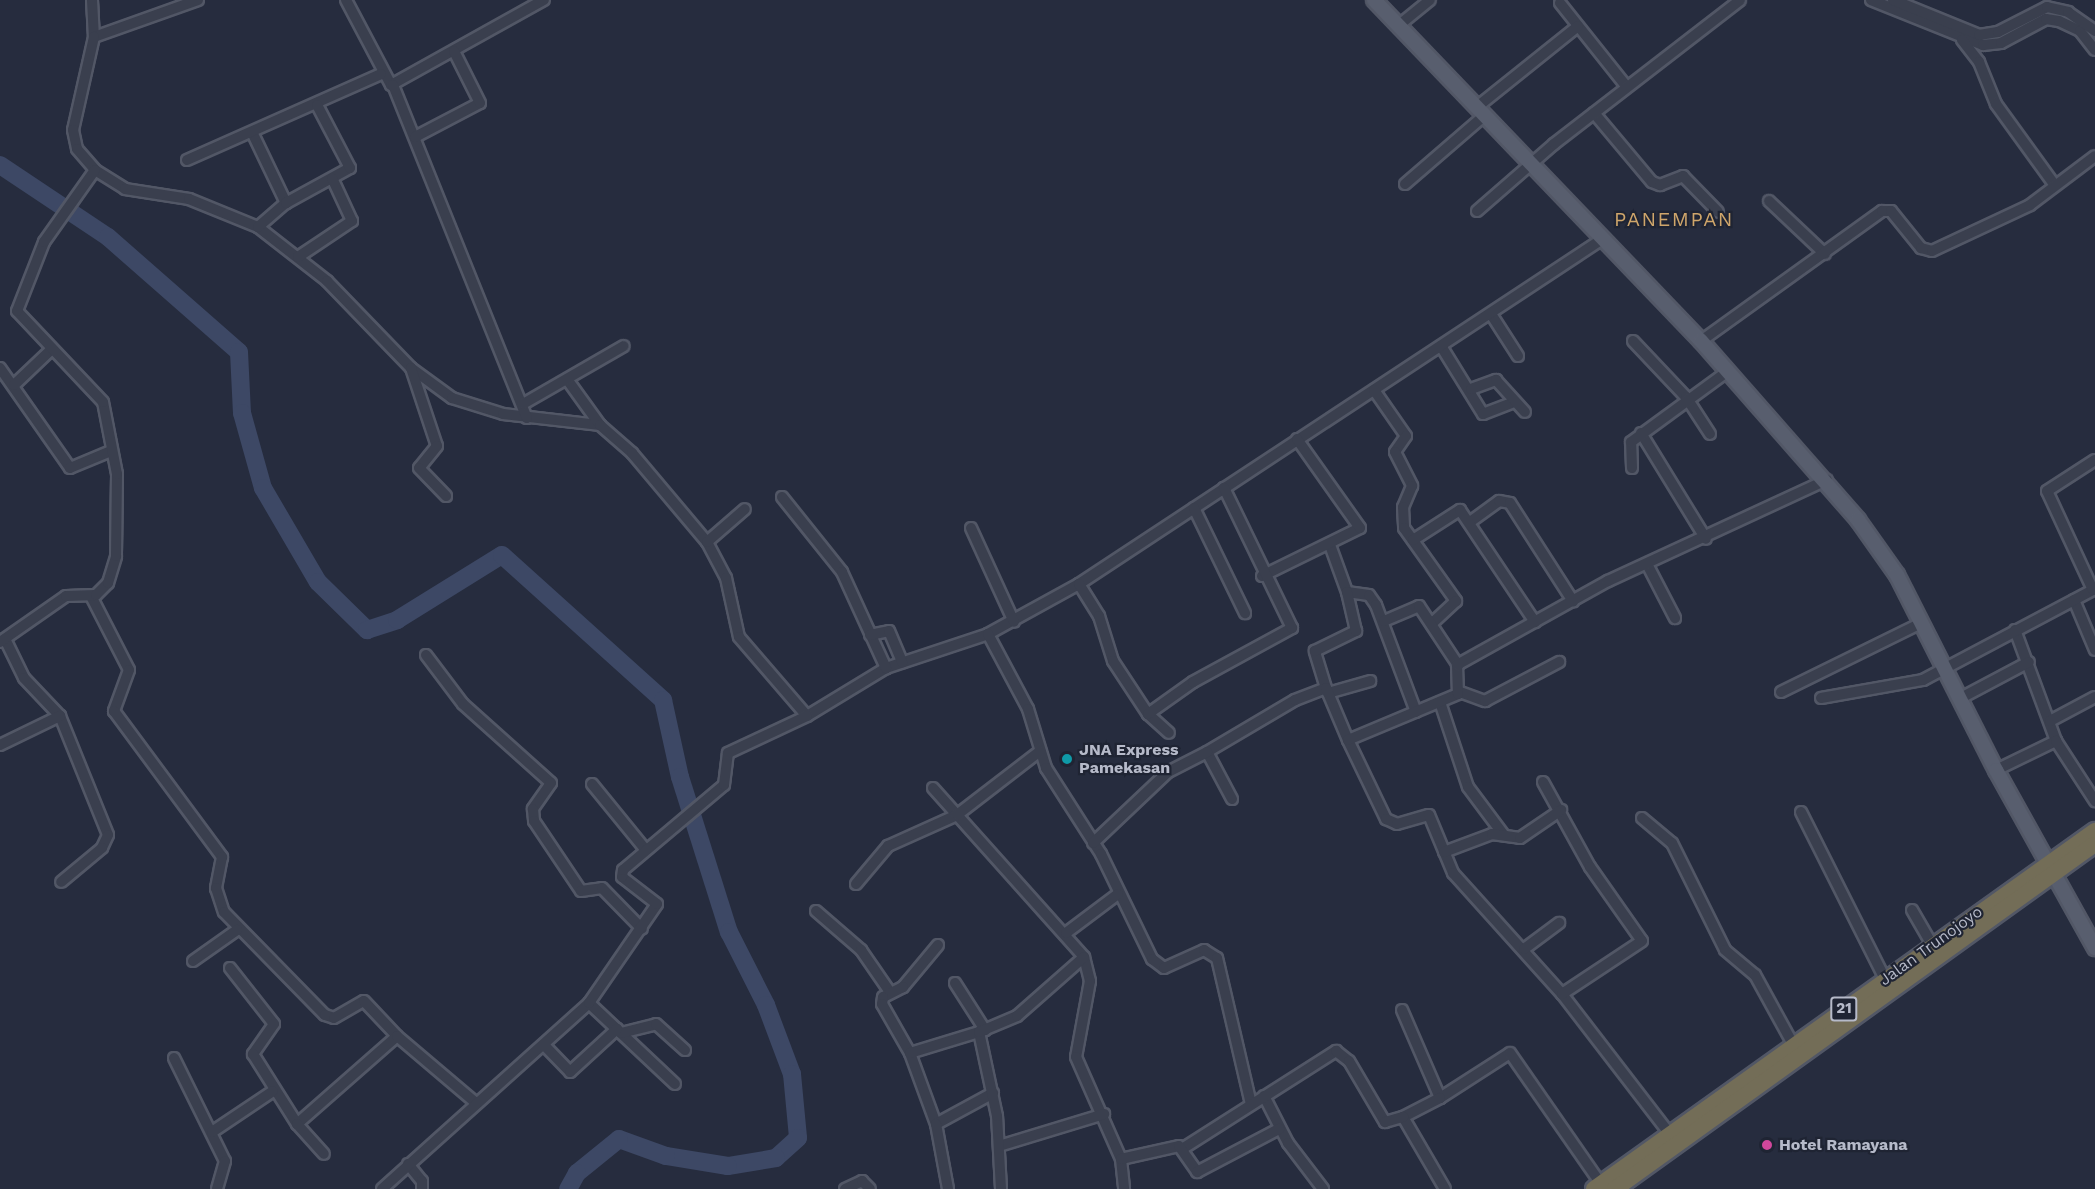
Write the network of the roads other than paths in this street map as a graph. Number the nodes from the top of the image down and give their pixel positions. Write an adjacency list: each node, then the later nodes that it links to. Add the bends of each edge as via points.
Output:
1 (92, 0): 18 (street)
2 (198, 0): 18 (street)
3 (346, 0): 22 (street)
4 (544, 0): 20 (street)
5 (1374, 0): 15 (main road)
6 (1430, 0): 15 (street)
7 (1719, 0): 12 (street)
8 (1740, 0): 12 (street)
9 (1871, 0): 13 (street)
10 (1893, 0): 13 (street)
11 (1560, 3): 16 (street)
12 (1727, 9): 24 (street)
13 (1912, 14): 14 (street, via 1979,35 1998,32 2040,9); 19 (street)
14 (2064, 14): 17 (street); 19 (street, via 1994,45); 21 (street)
15 (1398, 26): 26 (main road)
16 (1578, 26): 24 (street); 26 (street)
17 (2095, 31)
18 (94, 37): 33 (street, via 73,130 77,148)
19 (1962, 40): 36 (street, via 1979,62 1996,104)
20 (454, 51): 23 (street); 29 (street, via 480,103)
21 (2095, 51)
22 (381, 74): 23 (street); 25 (street)
23 (393, 85): 29 (street)
24 (1626, 86): 27 (street)
25 (317, 105): 28 (street); 34 (street, via 351,165)
26 (1481, 111): 32 (main road); 35 (street)
27 (1594, 113): 32 (street); 40 (street, via 1652,182 1660,185 1683,176)
28 (252, 132): 31 (street); 38 (street)
29 (415, 137): 61 (street)
30 (2095, 156): 36 (street)
31 (187, 160)
32 (1532, 163): 39 (street); 42 (main road)
33 (95, 170): 41 (street, via 125,189 189,199); 50 (street, via 58,219 17,312)
34 (332, 178): 38 (street); 44 (street, via 352,221)
35 (1405, 184)
36 (2054, 184): 43 (street, via 2030,205 1932,251 1921,248 1887,210)
37 (1769, 201): 43 (street)
38 (286, 203): 41 (street)
39 (1477, 211)
40 (1718, 212)
41 (258, 227): 44 (street)
42 (1604, 238): 45 (street); 47 (main road)
43 (1825, 254): 47 (street)
44 (298, 257): 53 (street)
45 (1491, 314): 49 (street); 51 (street)
46 (1633, 341): 59 (street)
47 (1701, 341): 54 (main road)
48 (624, 346): 55 (street)
49 (1441, 346): 57 (street); 58 (street)
50 (52, 349): 56 (street); 68 (street, via 100,396)
51 (1518, 356)
52 (0, 368): 56 (street)
53 (411, 368): 63 (street, via 452,398); 73 (street, via 437,446 419,468)
54 (1728, 371): 59 (street); 71 (main road)
55 (569, 382): 61 (street); 64 (street)
56 (14, 385): 68 (street, via 69,467)
57 (1471, 389): 60 (street, via 1496,380); 60 (street, via 1486,416)
58 (1374, 390): 67 (street); 80 (street, via 1406,436 1395,452 1412,484 1402,520)
59 (1688, 401): 65 (street); 66 (street)
60 (1512, 403): 62 (street)
61 (523, 404): 63 (street)
62 (1524, 412)
63 (527, 418): 64 (street)
64 (600, 425): 81 (street, via 633,453)
65 (1641, 433): 70 (street, via 1628,446); 79 (street)
66 (1710, 434)
67 (1297, 439): 72 (street); 82 (street, via 1359,526)
68 (111, 451): 88 (street, via 119,495 117,546 108,583)
69 (2095, 460): 86 (street, via 2047,491)
70 (1632, 468)
71 (1827, 480): 79 (street); 97 (main road, via 1897,575)
72 (1224, 488): 75 (street); 84 (street)
73 (446, 496)
74 (782, 497): 99 (street, via 842,572)
75 (1194, 508): 85 (street); 91 (street)
76 (745, 509): 81 (street)
77 (1470, 522): 80 (street, via 1457,510); 90 (street, via 1502,500 1510,503); 95 (street)
78 (971, 528): 94 (street)
79 (1706, 539): 83 (street)
80 (1413, 540): 96 (street, via 1456,601)
81 (708, 542): 121 (street, via 726,578 739,637)
82 (1330, 544): 84 (street); 87 (street)
83 (1647, 564): 90 (street); 92 (street)
84 (1262, 576): 119 (street, via 1292,630 1193,682)
85 (1079, 584): 94 (street); 119 (street, via 1099,616 1108,652)
86 (2094, 590): 89 (street)
87 (1347, 592): 93 (street, via 1371,596); 111 (street, via 1357,629 1315,651)
88 (91, 596): 101 (street, via 66,596); 153 (street, via 129,670 114,711 222,857 217,896)
89 (2074, 600): 98 (street); 102 (street)
90 (1574, 601): 95 (street)
91 (1245, 613)
92 (1675, 618)
93 (1384, 621): 96 (street, via 1417,605); 118 (street)
94 (1014, 622): 100 (street)
95 (1535, 622): 107 (street)
96 (1432, 623): 107 (street)
97 (1922, 623): 109 (main road); 113 (street)
98 (2015, 630): 106 (street); 109 (street)
99 (870, 634): 104 (street, via 889,631); 108 (street)
100 (988, 634): 104 (street); 127 (street, via 1028,710)
101 (2, 640): 120 (street, via 24,678)
102 (2095, 650)
103 (426, 655): 152 (street, via 463,704 549,780 550,789 533,809 534,821 581,891 602,888)
104 (902, 662): 108 (street)
105 (1559, 662): 112 (street, via 1485,701)
106 (2028, 662): 116 (street); 122 (street)
107 (1458, 664): 112 (street)
108 (886, 668): 121 (street)
109 (1943, 668): 115 (street, via 1912,684); 116 (main road)
110 (1370, 681): 111 (street)
111 (1327, 690): 124 (street); 128 (street)
112 (1460, 692): 117 (street)
113 (1781, 692)
114 (2095, 697): 122 (street)
115 (1821, 698)
116 (1959, 699): 129 (main road)
117 (1440, 702): 118 (street); 140 (street, via 1468,787)
118 (1416, 712): 124 (street)
119 (1148, 714): 123 (street)
120 (60, 716): 126 (street); 146 (street, via 89,778 108,837)
121 (807, 716): 143 (street, via 729,752 725,783)
122 (2050, 721): 125 (street)
123 (1169, 733)
124 (1348, 741): 144 (street, via 1388,821 1406,822 1428,814)
125 (2056, 741): 129 (street); 134 (street)
126 (0, 745)
127 (1040, 751): 137 (street); 141 (street, via 1058,790)
128 (1207, 752): 133 (street); 141 (street, via 1168,772)
129 (1996, 770): 145 (main road)
130 (1544, 782): 135 (street)
131 (592, 784): 143 (street)
132 (933, 788): 137 (street)
133 (1232, 799)
134 (2095, 801)
135 (1561, 810): 140 (street, via 1520,838); 165 (street, via 1590,867 1642,941)
136 (1801, 812): 162 (street)
137 (957, 814): 147 (street, via 888,846); 154 (street, via 998,866)
138 (1642, 818): 172 (street, via 1672,843 1725,950 1755,975)
139 (2095, 831): 145 (highway, Jalan Trunojoyo / 21)
140 (1503, 834): 144 (street)
141 (1093, 843): 148 (street)
142 (2095, 844): 145 (highway, Jalan Trunojoyo / 21)
143 (645, 849): 152 (street, via 622,873 657,902)
144 (1444, 852): 158 (street, via 1461,884)
145 (2049, 868): 155 (highway, Jalan Trunojoyo / 21); 157 (main road); 195 (highway, Jalan Trunojoyo / 21)
146 (61, 882)
147 (856, 884)
148 (1118, 894): 154 (street); 182 (street, via 1158,966 1170,966 1204,950 1217,958)
149 (1912, 910): 155 (street)
150 (816, 911): 164 (street, via 861,950)
151 (1559, 923): 158 (street)
152 (642, 929): 166 (street)
153 (237, 930): 160 (street); 170 (street, via 325,1016 338,1016 364,1000)
154 (1066, 933): 159 (street)
155 (1932, 944): 162 (highway, Jalan Trunojoyo / 21)
156 (938, 945): 164 (street, via 903,987)
157 (2095, 948)
158 (1524, 950): 165 (street)
159 (1084, 957): 169 (street, via 1017,1016); 183 (street, via 1090,981 1076,1056)
160 (193, 961)
161 (230, 968): 177 (street, via 274,1024 252,1049)
162 (1885, 979): 172 (highway, Jalan Trunojoyo / 21)
163 (955, 983): 169 (street)
164 (890, 992): 174 (street, via 882,1004)
165 (1562, 994): 189 (street)
166 (589, 1003): 168 (street); 171 (street)
167 (1402, 1010): 180 (street)
168 (619, 1031): 171 (street, via 570,1072); 173 (street, via 656,1024); 176 (street)
169 (982, 1031): 174 (street); 178 (street)
170 (397, 1036): 181 (street); 185 (street)
171 (545, 1046): 181 (street)
172 (1794, 1046): 189 (highway, Jalan Trunojoyo / 21)
173 (684, 1050)
174 (910, 1053): 186 (street)
175 (174, 1058): 188 (street)
176 (675, 1084)
177 (273, 1091): 185 (street); 188 (street)
178 (993, 1093): 186 (street); 190 (street)
179 (1264, 1096): 182 (street); 184 (street, via 1338,1051 1349,1061 1385,1122); 187 (street)
180 (1440, 1098): 184 (street); 195 (street, via 1508,1052)
181 (476, 1103): 194 (street)
182 (1251, 1104): 191 (street)
183 (1104, 1114): 190 (street); 193 (street)
184 (1403, 1117): 205 (street)
185 (297, 1124): 192 (street)
186 (936, 1124): 201 (street)
187 (1279, 1130): 191 (street, via 1197,1172); 204 (street)
188 (212, 1132): 196 (street, via 225,1161)
189 (1670, 1134): 195 (highway, Jalan Trunojoyo / 21)
190 (999, 1146): 202 (street)
191 (1182, 1149): 193 (street)
192 (324, 1154)
193 (1121, 1159): 203 (street)
194 (408, 1164): 197 (street); 198 (street, via 422,1181)
195 (1603, 1187)
196 (217, 1189)
197 (382, 1189)
198 (422, 1189)
199 (845, 1189): 200 (street, via 862,1181)
200 (870, 1189)
201 (948, 1189)
202 (1001, 1189)
203 (1124, 1189)
204 (1323, 1189)
205 (1445, 1189)

